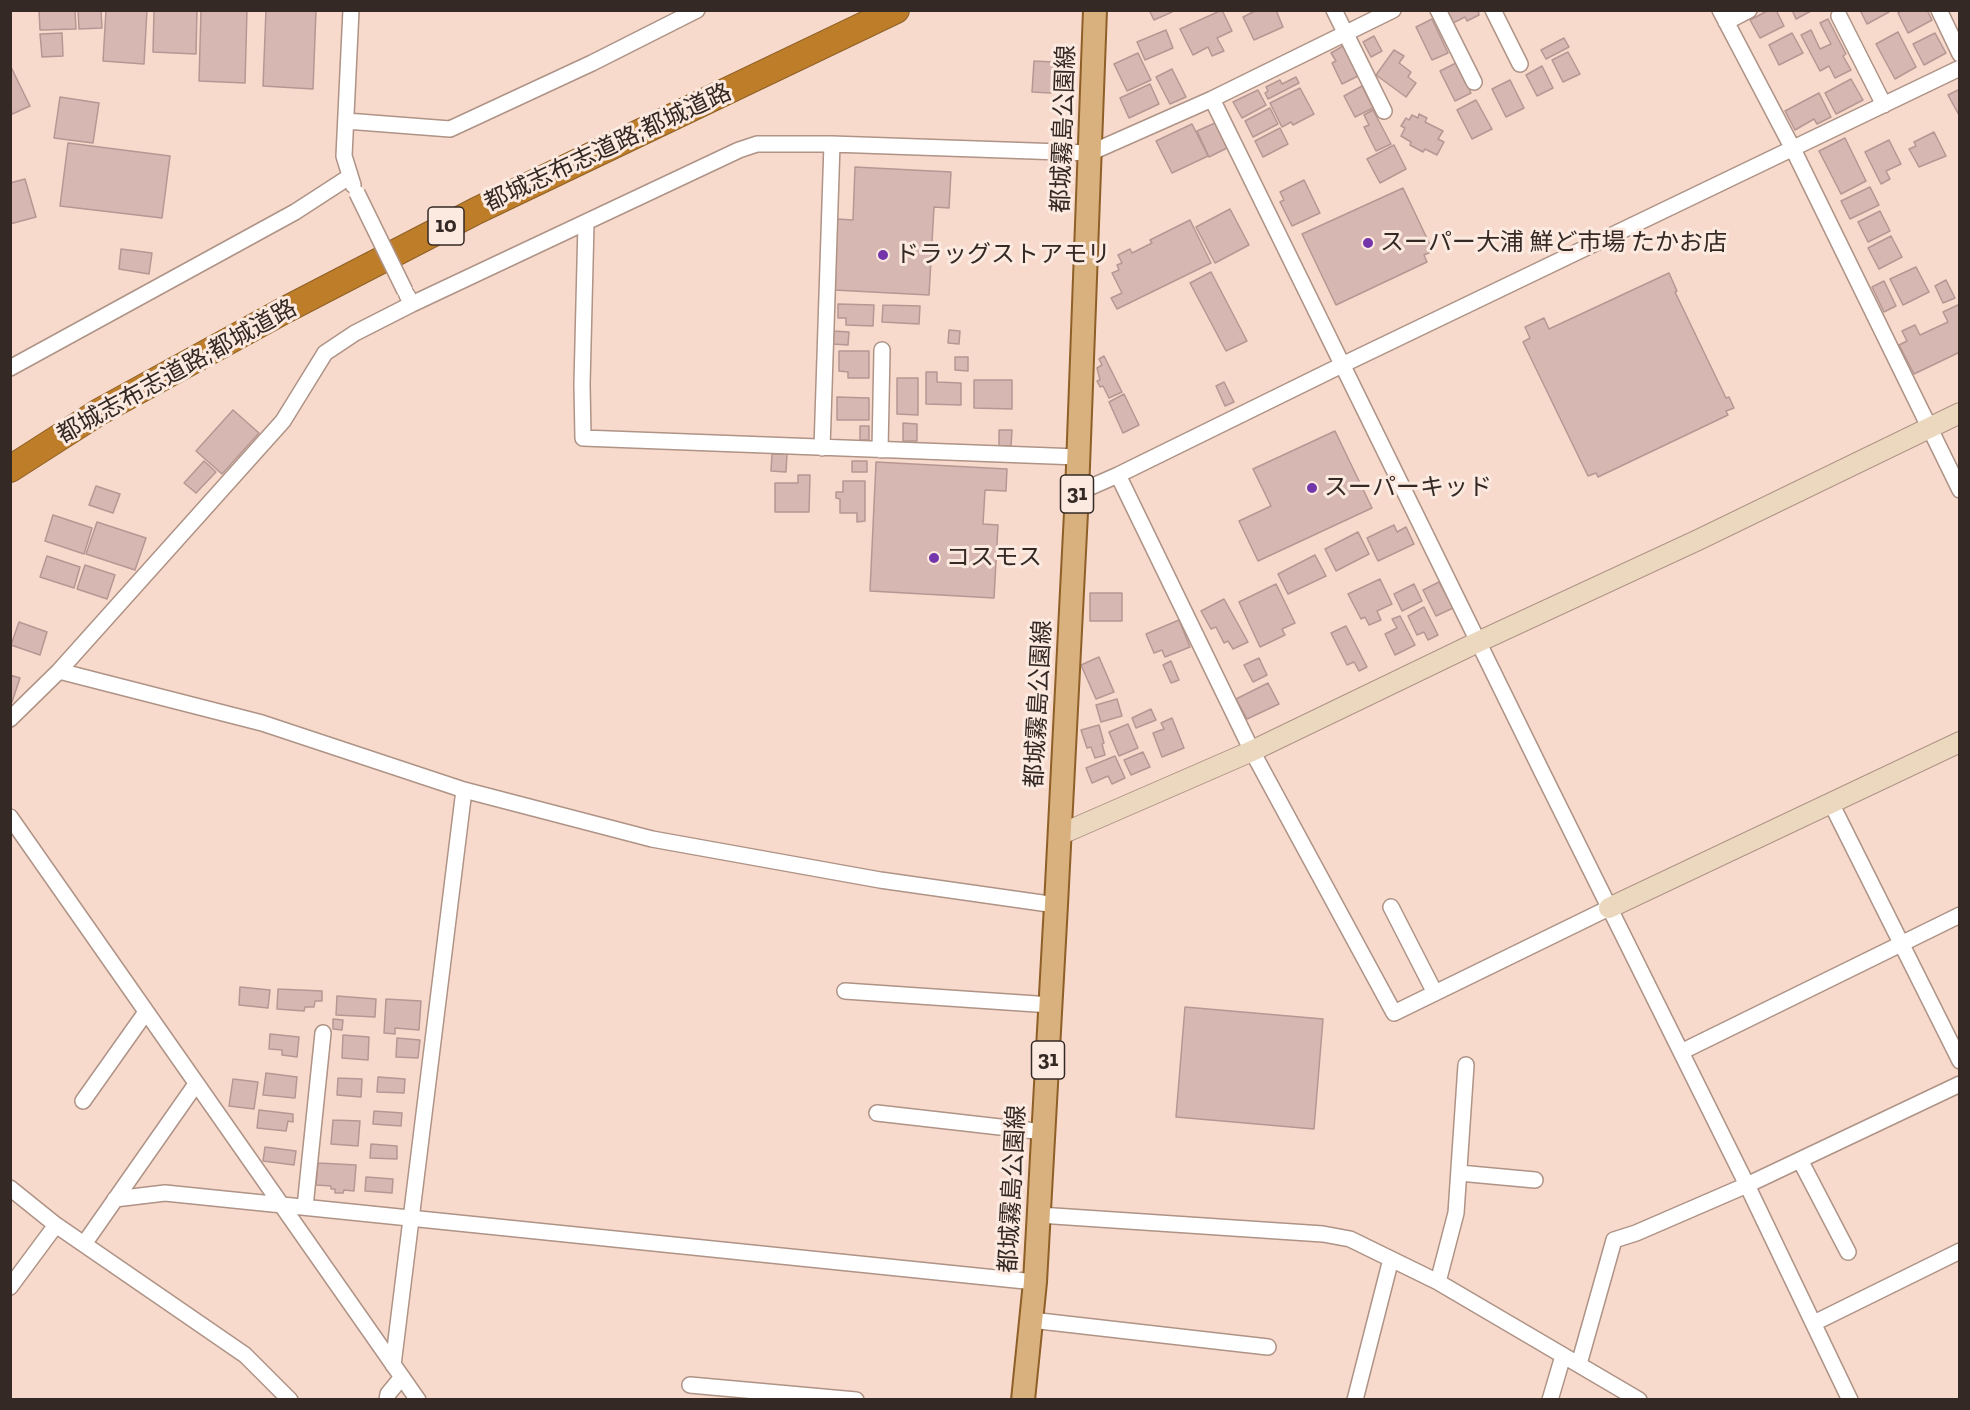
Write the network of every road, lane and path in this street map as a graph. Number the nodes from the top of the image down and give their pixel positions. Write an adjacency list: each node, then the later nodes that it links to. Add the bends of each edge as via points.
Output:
1 (351, 10): 21 (street)
2 (698, 10): 21 (street, via 450,129)
3 (896, 10): 36 (highway, 都城志布志道路;都城道路 / 10, via 476,211 99,412)
4 (1095, 10): 24 (main road, 都城霧島公園線 / 31)
5 (1334, 10): 13 (street)
6 (1393, 10): 13 (street)
7 (1438, 10): 17 (street)
8 (1493, 10): 15 (street)
9 (1749, 10): 11 (street)
10 (1939, 10): 14 (street)
11 (1723, 16): 23 (street)
12 (1839, 16): 19 (street)
13 (1346, 34): 18 (street); 20 (street)
14 (1959, 54)
15 (1520, 64)
16 (1959, 68): 19 (street)
17 (1474, 82)
18 (1212, 99): 24 (street); 29 (street)
19 (1884, 105): 23 (street)
20 (1384, 111)
21 (346, 121): 25 (street, via 344,156)
22 (832, 144): 24 (street); 26 (street, via 757,144); 33 (street)
23 (1793, 149): 29 (street); 32 (street)
24 (1090, 153): 35 (main road, 都城霧島公園線 / 31)
25 (349, 177): 27 (street, bridge); 30 (street, via 295,212)
26 (586, 223): 27 (street); 33 (street, via 583,438)
27 (409, 298): 41 (street, via 325,353 283,421)
28 (882, 350): 34 (street)
29 (1342, 364): 37 (street); 40 (street)
30 (10, 368)
31 (1959, 413): 32 (street)
32 (1928, 426): 38 (street); 40 (street, via 1698,540)
33 (822, 448): 34 (street)
34 (880, 450): 35 (street)
35 (1078, 457): 39 (main road, 都城霧島公園線 / 31)
36 (10, 469)
37 (1118, 475): 39 (street); 44 (street)
38 (1959, 490)
39 (1077, 493): 48 (main road, 都城霧島公園線 / 31)
40 (1478, 642): 44 (street); 51 (street)
41 (59, 671): 42 (street); 45 (street, via 262,723)
42 (10, 719)
43 (1959, 742): 46 (street)
44 (1252, 752): 48 (street); 55 (street, via 1394,1013)
45 (464, 790): 49 (street, via 652,838 880,880); 76 (street)
46 (1831, 803): 51 (street); 53 (street)
47 (10, 817): 57 (street)
48 (1059, 835): 49 (main road, 都城霧島公園線 / 31)
49 (1056, 905): 56 (main road, 都城霧島公園線 / 31)
50 (1391, 907): 55 (street)
51 (1609, 908): 55 (street); 59 (street)
52 (1959, 915): 53 (street)
53 (1900, 944): 59 (street); 60 (street)
54 (845, 991): 56 (street)
55 (1436, 993)
56 (1051, 1005): 66 (main road, 都城霧島公園線 / 31)
57 (146, 1012): 62 (street); 64 (street)
58 (323, 1033): 74 (street)
59 (1681, 1052): 70 (street)
60 (1959, 1061)
61 (1466, 1065): 68 (street)
62 (196, 1084): 72 (street); 73 (street)
63 (1959, 1084): 67 (street)
64 (83, 1101)
65 (877, 1113): 66 (street)
66 (1044, 1132): 75 (main road, 都城霧島公園線 / 31)
67 (1800, 1160): 70 (street); 80 (street)
68 (1459, 1173): 69 (street); 83 (street, via 1456,1213)
69 (1535, 1180)
70 (1747, 1185): 86 (street); 89 (street, via 1614,1240)
71 (10, 1188): 77 (street)
72 (115, 1199): 73 (street, via 165,1193); 78 (street)
73 (281, 1205): 74 (street); 90 (street)
74 (305, 1207): 76 (street)
75 (1039, 1215): 81 (street, via 1323,1234 1350,1239); 82 (main road, 都城霧島公園線 / 31)
76 (412, 1217): 82 (street); 90 (street)
77 (56, 1225): 78 (street); 84 (street)
78 (84, 1244): 92 (street, via 245,1354)
79 (1959, 1251): 86 (street)
80 (1848, 1252)
81 (1391, 1259): 83 (street); 97 (street)
82 (1035, 1282): 85 (main road, 都城霧島公園線 / 31)
83 (1437, 1282): 88 (street)
84 (10, 1287)
85 (1031, 1320): 87 (street); 96 (main road, 都城霧島公園線 / 31)
86 (1814, 1323): 100 (street)
87 (1268, 1347)
88 (1563, 1356): 89 (street); 98 (street)
89 (1579, 1364): 99 (street)
90 (398, 1371): 93 (street); 94 (street)
91 (690, 1385): 95 (street)
92 (290, 1400)
93 (387, 1400)
94 (418, 1400)
95 (856, 1400)
96 (1023, 1400)
97 (1355, 1400)
98 (1550, 1400)
99 (1639, 1400)
100 (1850, 1400)

